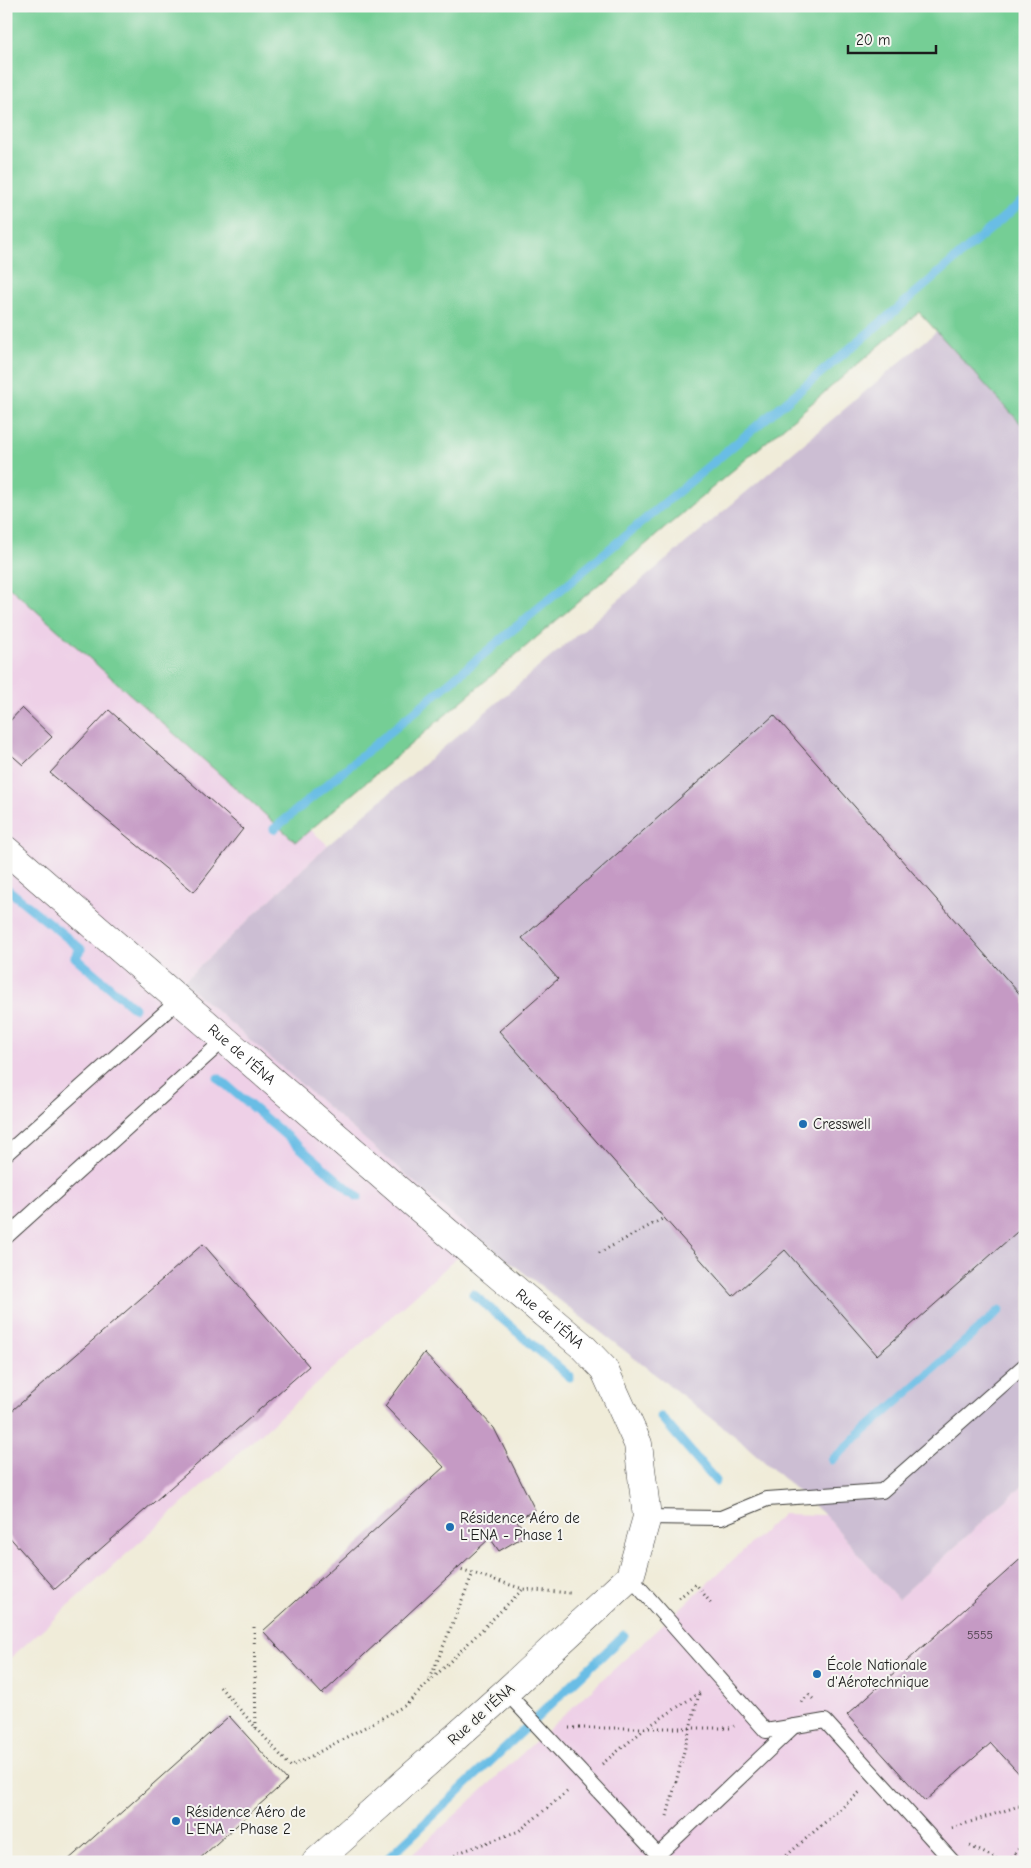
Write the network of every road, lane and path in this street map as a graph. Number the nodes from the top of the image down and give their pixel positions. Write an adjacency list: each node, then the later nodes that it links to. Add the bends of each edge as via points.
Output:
1 (6, 850): 2 (street, Rue de l'ÉNA)
2 (179, 1000): 3 (street, Rue de l'ÉNA); 4 (lane)
3 (225, 1040): 6 (lane); 9 (street, Rue de l'ÉNA, via 581,1345 604,1369 638,1444)
4 (6, 1154)
5 (664, 1218): 7 (path)
6 (6, 1237)
7 (599, 1253)
8 (1025, 1365): 9 (lane, via 882,1491 767,1499 722,1518)
9 (647, 1517): 12 (street, Rue de l'ÉNA)
10 (457, 1568): 11 (path)
11 (473, 1573): 13 (path); 17 (path)
12 (630, 1577): 16 (lane); 19 (street, Rue de l'ÉNA)
13 (523, 1589): 14 (path); 17 (path)
14 (553, 1590)
15 (254, 1627): 23 (path)
16 (717, 1676): 20 (path); 22 (lane, via 766,1731)
17 (429, 1682): 23 (path, via 406,1705 291,1767)
18 (220, 1686): 23 (path)
19 (506, 1692): 26 (lane); 33 (street, Rue de l'ÉNA)
20 (700, 1692): 25 (path); 29 (path)
21 (737, 1724): 25 (path, via 731,1728)
22 (794, 1726): 26 (lane, via 658,1855); 36 (lane, via 825,1721)
23 (256, 1728)
24 (570, 1728): 25 (path)
25 (646, 1728): 26 (path)
26 (586, 1777): 34 (path, via 520,1831 458,1853)
27 (851, 1801): 35 (path)
28 (1025, 1804): 30 (path, via 1019,1806)
29 (669, 1805)
30 (1025, 1814)
31 (1025, 1840): 38 (path)
32 (967, 1845): 37 (path)
33 (316, 1862)
34 (447, 1862)
35 (779, 1862)
36 (953, 1862)
37 (1003, 1862)
38 (1009, 1862)

